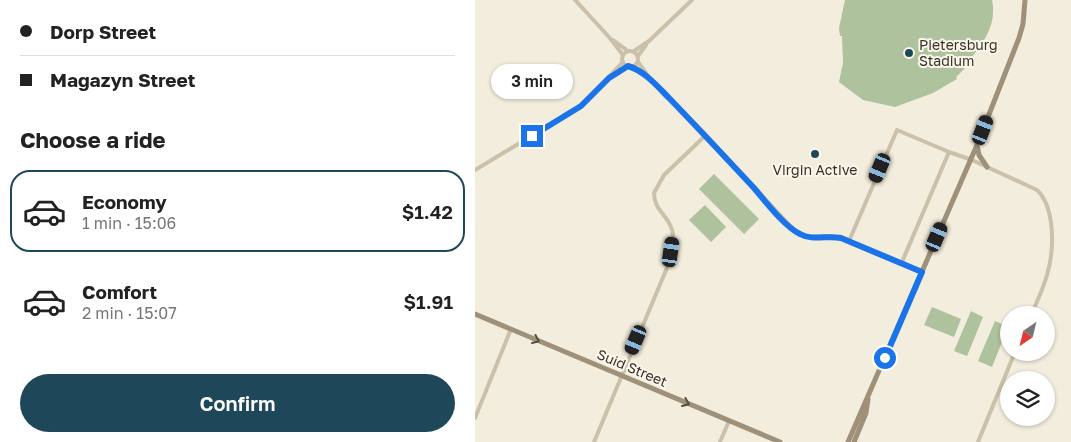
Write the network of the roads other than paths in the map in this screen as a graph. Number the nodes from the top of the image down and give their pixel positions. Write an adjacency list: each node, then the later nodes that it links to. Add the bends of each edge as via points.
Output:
1 (575, 0): 4 (street)
2 (692, 0): 5 (street)
3 (1025, 0): 16 (street, via 1019,38)
4 (609, 37): 6 (street); 8 (street)
5 (649, 41): 7 (street); 9 (street)
6 (628, 51): 7 (street); 8 (street)
7 (634, 51): 9 (street)
8 (623, 55): 10 (street)
9 (638, 56): 11 (street)
10 (623, 62): 12 (street); 13 (street)
11 (638, 62): 12 (street); 14 (street)
12 (629, 66): 13 (street); 14 (street)
13 (609, 78): 20 (street, via 581,106)
14 (651, 80): 15 (street)
15 (705, 135): 21 (street, via 797,232 806,237 836,237); 28 (street, via 664,175 653,193 656,206 671,227 671,252)
16 (977, 144): 18 (street); 19 (street, via 979,155)
17 (949, 152): 18 (street); 21 (street, via 897,130); 22 (street)
18 (970, 159): 19 (street); 23 (street)
19 (987, 167): 24 (street, via 1037,190 1048,208 1052,234 1049,269)
20 (475, 170)
21 (849, 241): 22 (street)
22 (902, 262): 23 (street)
23 (922, 272): 29 (street)
24 (1035, 306)
25 (475, 314): 26 (street, Suid Street)
26 (511, 329): 28 (street, Suid Street, one-way to 28); 30 (street)
27 (1011, 361): 38 (street)
28 (621, 376): 32 (street, Suid Street, one-way to 32); 33 (street)
29 (869, 394): 36 (street); 37 (street, via 866,412)
30 (477, 407): 31 (street)
31 (475, 418)
32 (729, 421): 34 (street); 35 (street, Suid Street)
33 (594, 442)
34 (720, 442)
35 (780, 442)
36 (847, 442)
37 (854, 442)
38 (978, 442)

